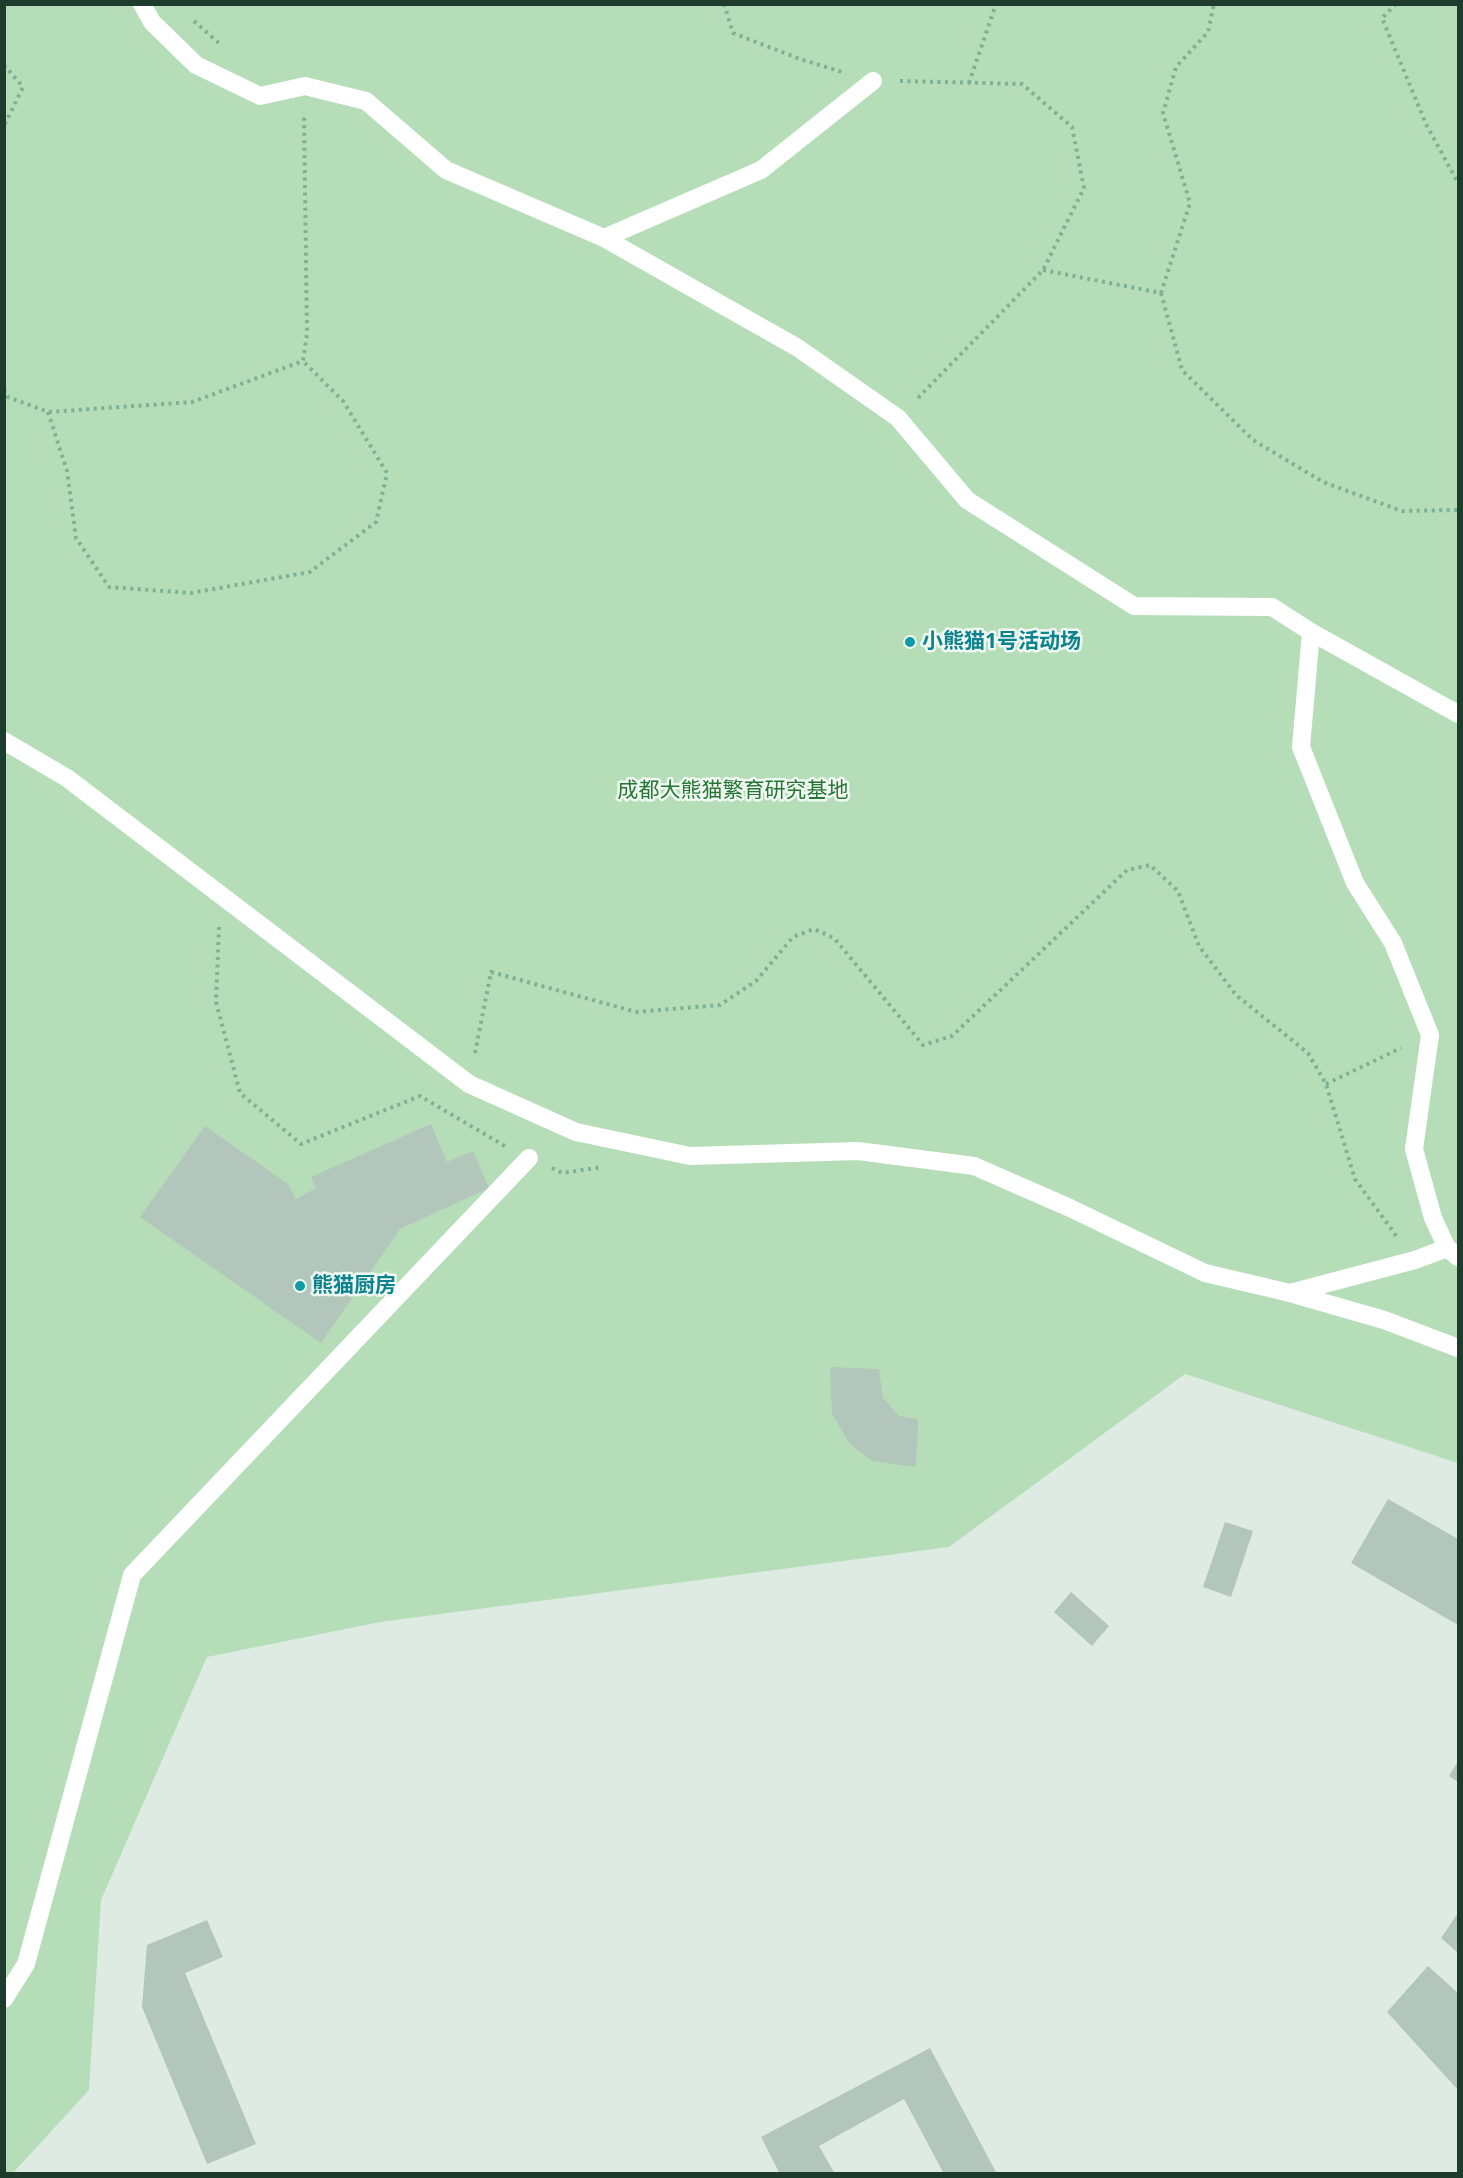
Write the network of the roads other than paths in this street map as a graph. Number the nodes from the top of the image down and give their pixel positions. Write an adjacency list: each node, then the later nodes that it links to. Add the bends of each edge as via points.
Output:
1 (142, 4): 3 (lane, via 152,22 196,65 260,96 304,86 366,101 446,170)
2 (873, 81): 3 (lane, via 760,170)
3 (604, 238): 4 (lane, via 798,348 898,418 967,500 1134,606 1272,607)
4 (1311, 632): 5 (lane); 8 (lane, via 1301,747 1355,883 1393,943 1430,1035 1414,1149 1433,1218)
5 (1458, 714)
6 (4, 741): 9 (lane, via 67,778 469,1084 576,1132 690,1156 858,1151 974,1166 1205,1273)
7 (529, 1158): 11 (lane, via 132,1575 26,1964)
8 (1453, 1253): 9 (lane)
9 (1290, 1293): 10 (lane, via 1384,1320)
10 (1458, 1348)
11 (4, 1999)

